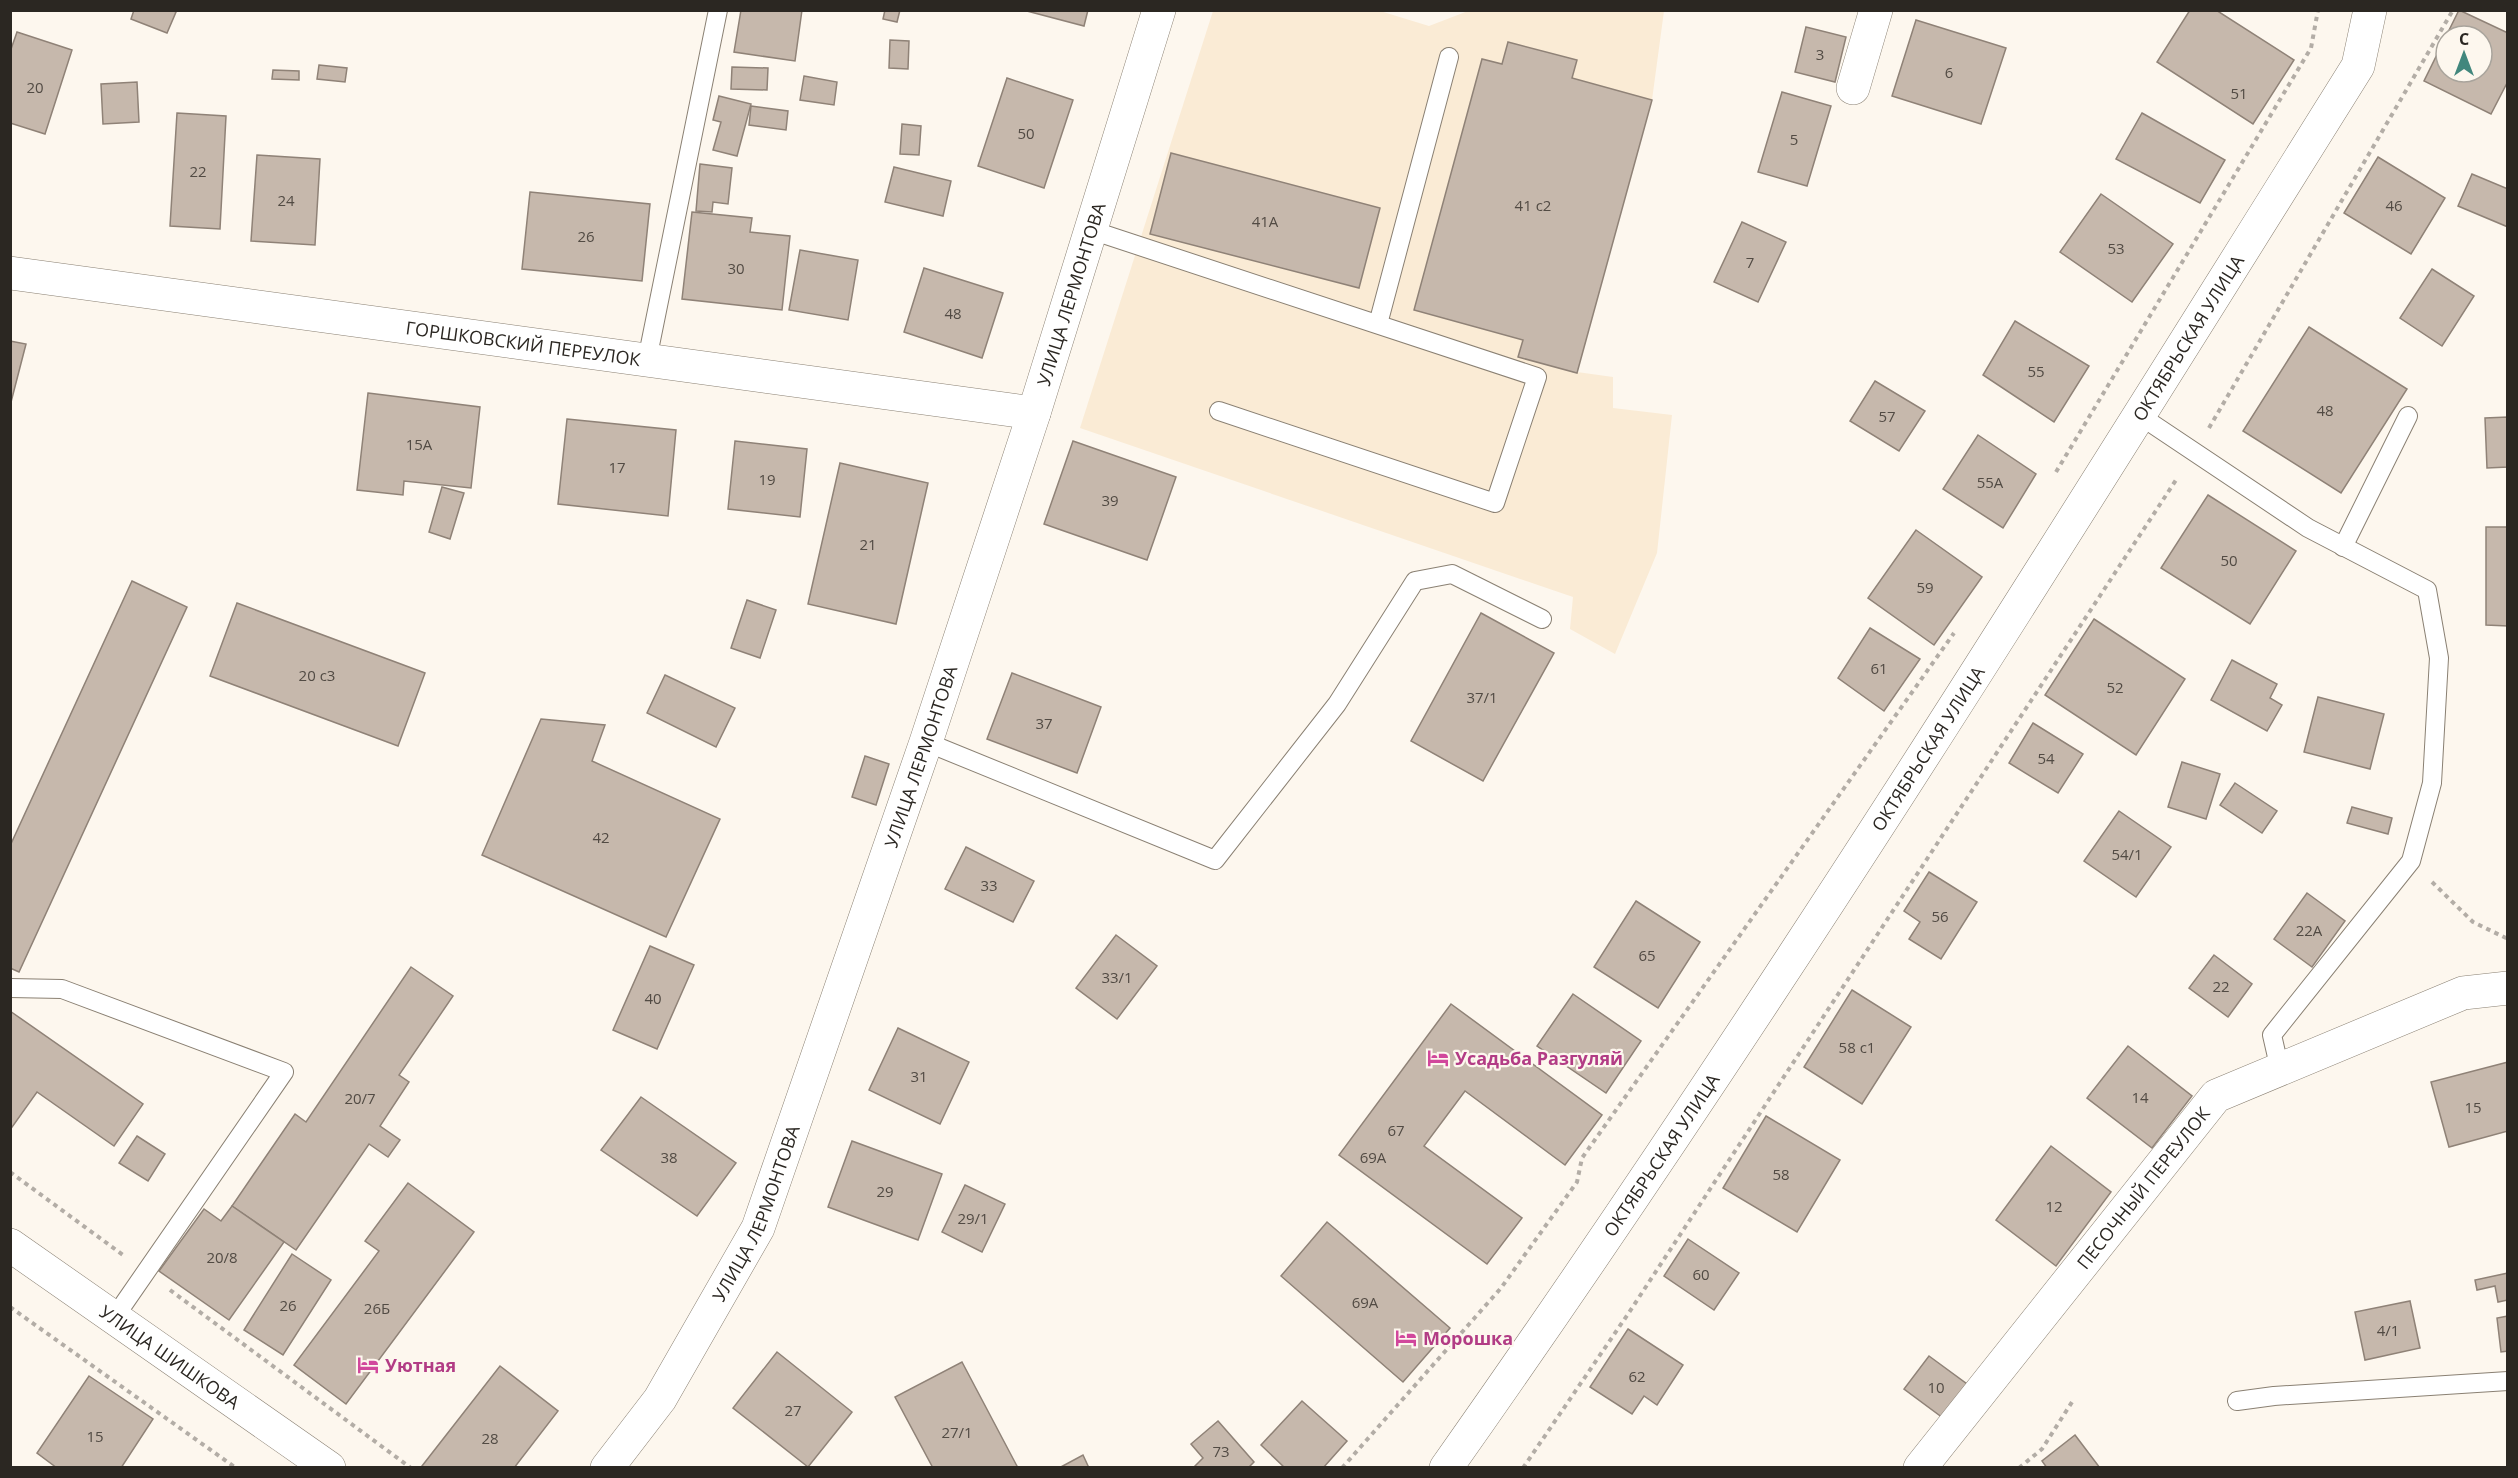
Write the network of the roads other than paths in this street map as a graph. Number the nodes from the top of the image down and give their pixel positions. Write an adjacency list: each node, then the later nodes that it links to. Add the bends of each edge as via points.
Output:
1 (718, 10): 10 (lane)
2 (1159, 10): 7 (street, УЛИЦА ЛЕРМОНТОВА)
3 (1876, 10): 6 (street)
4 (2370, 10): 13 (street, ОКТЯБРЬСКАЯ УЛИЦА, via 2358,66)
5 (1449, 57): 9 (lane)
6 (1853, 88)
7 (1091, 230): 9 (lane); 12 (street, УЛИЦА ЛЕРМОНТОВА)
8 (10, 273): 10 (street, ГОРШКОВСКИЙ ПЕРЕУЛОК)
9 (1378, 324): 11 (lane, via 1538,377 1496,503)
10 (647, 360): 12 (street, ГОРШКОВСКИЙ ПЕРЕУЛОК)
11 (1219, 411)
12 (1034, 413): 17 (street, УЛИЦА ЛЕРМОНТОВА)
13 (2139, 416): 15 (lane); 27 (street, ОКТЯБРЬСКАЯ УЛИЦА, via 1981,668 1581,1277)
14 (2409, 416): 15 (lane)
15 (2343, 547): 20 (lane, via 2427,590 2439,658 2432,783 2411,861 2272,1035)
16 (1542, 619): 17 (lane, via 1452,574 1415,581 1337,704 1215,860)
17 (926, 742): 26 (street, УЛИЦА ЛЕРМОНТОВА, via 758,1228 660,1399)
18 (10, 988): 22 (lane, via 62,989 284,1072)
19 (2508, 988): 20 (street, ПЕСОЧНЫЙ ПЕРЕУЛОК, via 2463,993)
20 (2280, 1070): 28 (street, ПЕСОЧНЫЙ ПЕРЕУЛОК, via 2216,1096)
21 (10, 1245): 22 (street, УЛИЦА ШИШКОВА)
22 (114, 1318): 25 (street, УЛИЦА ШИШКОВА)
23 (2508, 1381): 24 (lane)
24 (2237, 1401)
25 (329, 1467)
26 (607, 1467)
27 (1446, 1467)
28 (1920, 1467)

